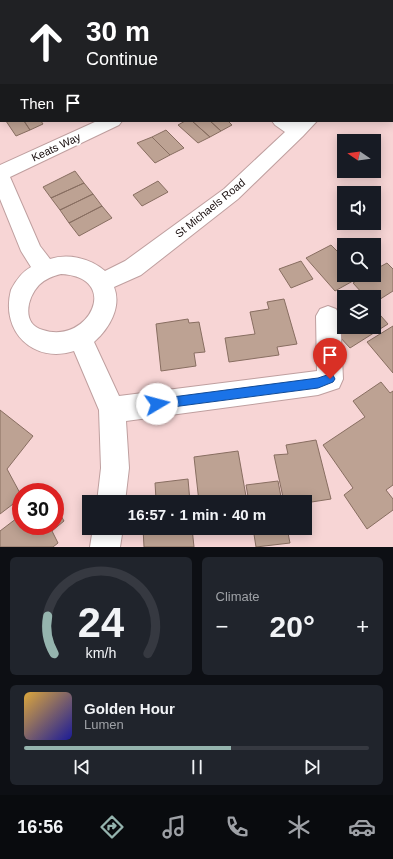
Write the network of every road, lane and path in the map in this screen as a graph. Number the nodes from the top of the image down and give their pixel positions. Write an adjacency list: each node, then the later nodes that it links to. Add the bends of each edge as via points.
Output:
1 (111, 122): 3 (street, Keats Way)
2 (295, 125): 5 (street, St Michaels Road, via 221,202 133,268)
3 (0, 175): 4 (street, Keats Way, via 32,251)
4 (46, 270): 5 (street, via 61,265 73,265 90,271); 7 (street, via 31,279)
5 (102, 282): 8 (street, via 106,299 100,319)
6 (328, 316): 9 (street, via 330,379 318,383)
7 (8, 317): 8 (street, via 27,335 40,342 62,344)
8 (80, 338): 9 (street)
9 (112, 410): 10 (street, via 115,468)
10 (112, 495)
11 (107, 535): 12 (street)
12 (105, 547)

